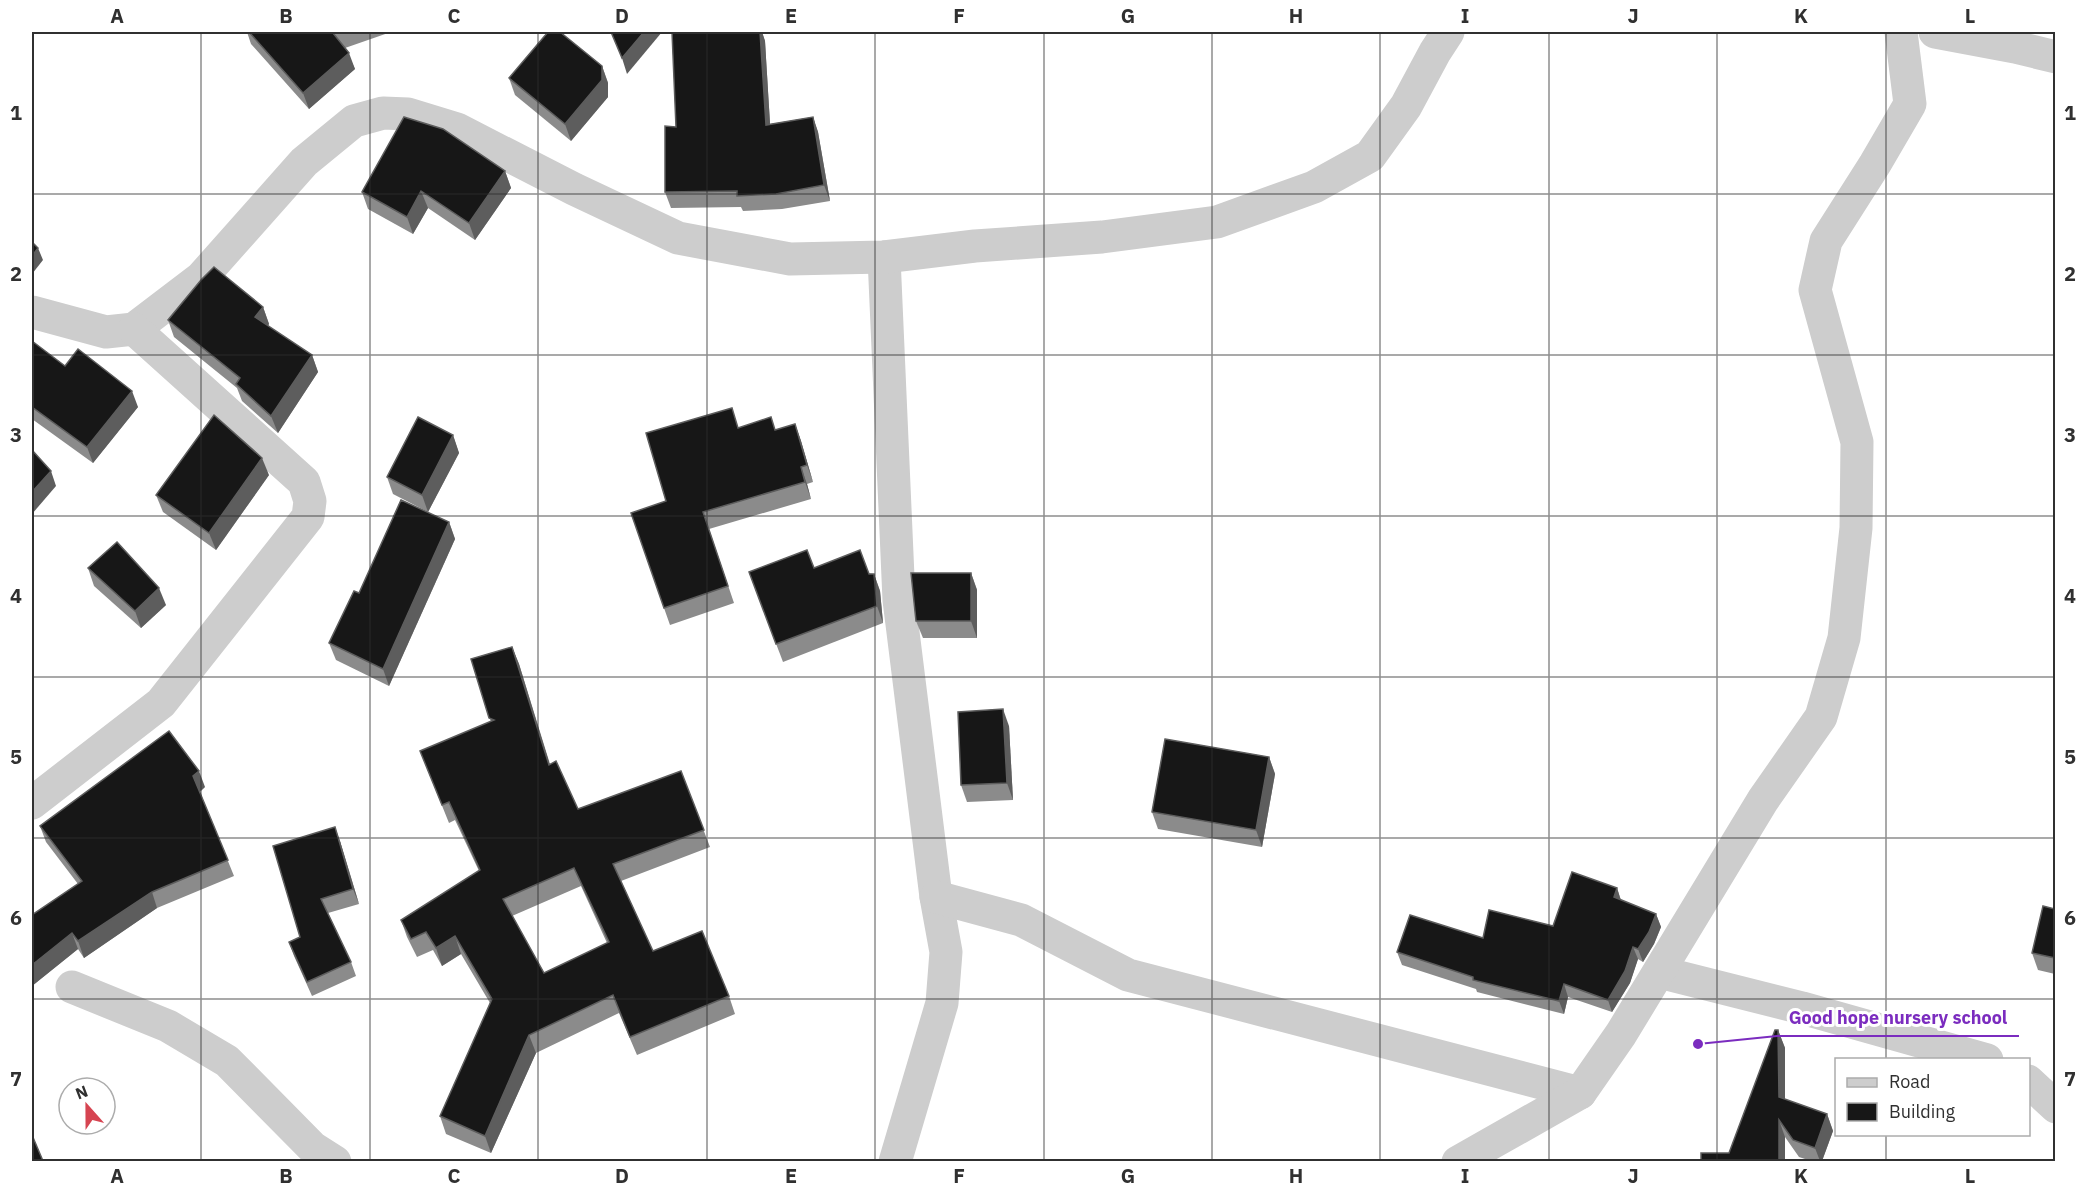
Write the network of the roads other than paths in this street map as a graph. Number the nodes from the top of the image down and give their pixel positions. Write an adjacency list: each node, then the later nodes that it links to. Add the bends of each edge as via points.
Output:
1 (1448, 32): 5 (street, via 1406,106 1370,156 1314,187 1217,222)
2 (1901, 32): 10 (street, via 1910,104 1826,241 1815,290 1857,442 1856,528 1844,638 1821,717 1763,800)
3 (1935, 32): 4 (street)
4 (2055, 57)
5 (884, 257): 7 (street, via 790,259 678,238 457,129 408,114 383,114 354,121 304,162 201,278); 9 (street, via 899,600)
6 (32, 312): 7 (street, via 106,332)
7 (134, 329): 8 (street, via 304,482 310,501 308,517 161,703)
8 (32, 803)
9 (936, 897): 14 (street, via 1021,920 1128,975); 17 (street, via 946,952 942,1003)
10 (1659, 972): 12 (street); 14 (street)
11 (72, 987): 16 (street, via 168,1026 227,1061 313,1148)
12 (1983, 1058)
13 (2030, 1083): 15 (street)
14 (1580, 1093): 18 (street)
15 (2055, 1107)
16 (335, 1161)
17 (895, 1161)
18 (1458, 1161)

